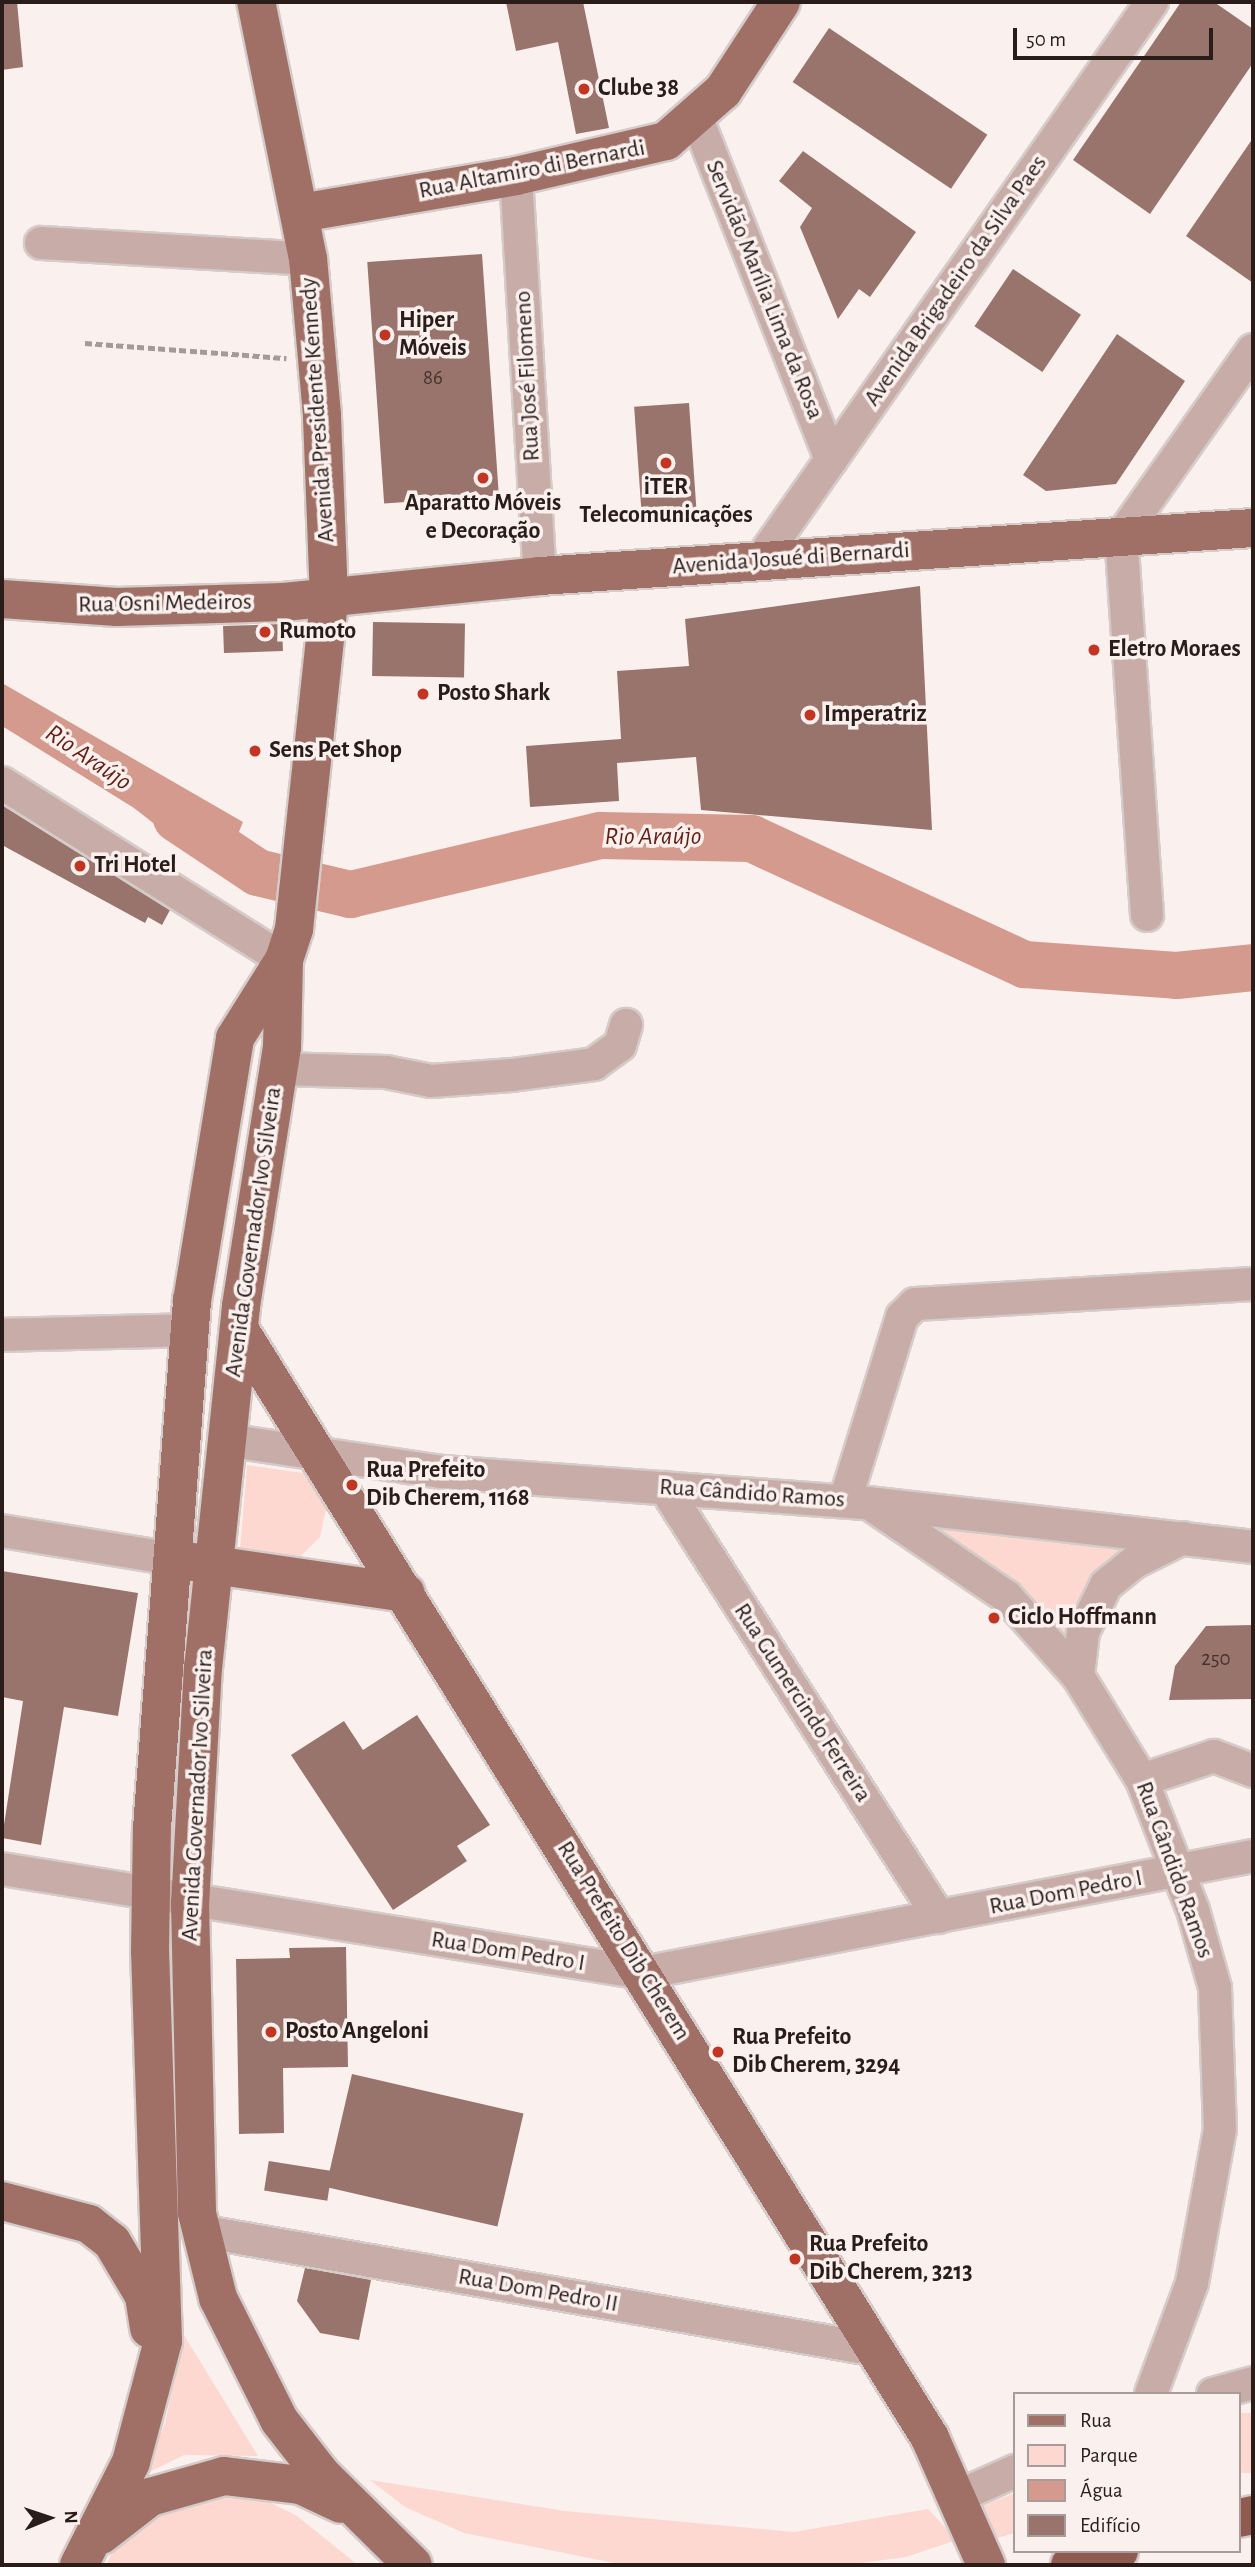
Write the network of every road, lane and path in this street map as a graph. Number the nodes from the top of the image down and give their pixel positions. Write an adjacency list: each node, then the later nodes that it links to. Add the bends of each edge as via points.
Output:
1 (256, 2): 6 (main road, Avenida Presidente Kennedy)
2 (781, 2): 4 (main road, Rua Altamiro di Bernardi, via 723,91)
3 (1152, 2): 12 (street, Avenida Brigadeiro da Silva Paes)
4 (697, 119): 5 (main road, Rua Altamiro di Bernardi, via 642,150); 12 (street, Servidão Marília Lima da Rosa)
5 (516, 176): 6 (main road, Rua Altamiro di Bernardi); 16 (street, Rua José Filomeno)
6 (300, 213): 8 (main road, Avenida Presidente Kennedy)
7 (41, 243): 8 (street)
8 (308, 259): 11 (main road, Avenida Presidente Kennedy)
9 (85, 343): 11 (path)
10 (1253, 350): 14 (street)
11 (318, 360): 18 (main road, Avenida Presidente Kennedy)
12 (831, 460): 15 (street, Avenida Brigadeiro da Silva Paes)
13 (1253, 528): 14 (main road, Avenida Josué di Bernardi)
14 (1121, 537): 15 (main road, Avenida Josué di Bernardi); 20 (street)
15 (760, 561): 16 (main road, Avenida Josué di Bernardi)
16 (540, 576): 18 (main road, Avenida Josué di Bernardi)
17 (2, 599): 18 (main road, Rua Osni Medeiros, via 169,607)
18 (329, 599): 21 (main road, Avenida Presidente Kennedy, via 309,823)
19 (2, 783): 21 (street)
20 (1147, 915)
21 (289, 945): 23 (main road, Avenida Governador Ivo Silveira); 26 (main road, Avenida Governador Ivo Silveira, via 235,1038)
22 (626, 1025): 23 (street, via 620,1045 594,1063 512,1075 431,1081 386,1072)
23 (278, 1069): 25 (main road, Avenida Governador Ivo Silveira)
24 (1253, 1284): 31 (street, via 915,1304 902,1317)
25 (239, 1329): 28 (main road, Avenida Governador Ivo Silveira); 29 (main road, Rua Prefeito Dib Cherem)
26 (189, 1330): 27 (street); 36 (main road, Avenida Governador Ivo Silveira)
27 (2, 1335)
28 (225, 1440): 29 (street, Rua Cândido Ramos); 37 (main road, Avenida Governador Ivo Silveira)
29 (318, 1456): 30 (street, Rua Cândido Ramos); 32 (main road, Rua Prefeito Dib Cherem)
30 (665, 1488): 31 (street, Rua Cândido Ramos); 48 (street, Rua Gumercindo Ferreira)
31 (856, 1502): 34 (street); 40 (street, Rua Cândido Ramos, via 1007,1597)
32 (352, 1509): 38 (main road, via 351,1537 340,1563); 39 (main road, Rua Prefeito Dib Cherem)
33 (2, 1531): 36 (street)
34 (1183, 1538): 35 (street); 40 (street, via 1133,1563 1107,1585 1083,1632)
35 (1253, 1547)
36 (173, 1559): 37 (main road); 46 (main road, Avenida Governador Ivo Silveira)
37 (211, 1565): 38 (main road); 47 (main road, Avenida Governador Ivo Silveira)
38 (319, 1580): 39 (main road)
39 (406, 1593): 49 (main road, Rua Prefeito Dib Cherem)
40 (1078, 1676): 42 (street, Rua Cândido Ramos)
41 (1253, 1771): 42 (street, via 1214,1756)
42 (1142, 1780): 45 (street, Rua Cândido Ramos)
43 (1253, 1856): 45 (street, Rua Dom Pedro I)
44 (2, 1869): 46 (street, Rua Dom Pedro I)
45 (1179, 1871): 48 (street, Rua Dom Pedro I); 55 (street, Rua Cândido Ramos, via 1215,1988 1220,2129 1192,2283)
46 (151, 1893): 47 (street, Rua Dom Pedro I); 53 (main road, Avenida Governador Ivo Silveira, via 156,2212 164,2304)
47 (190, 1903): 49 (street, Rua Dom Pedro I); 51 (main road, Avenida Governador Ivo Silveira)
48 (939, 1917): 49 (street, Rua Dom Pedro I)
49 (643, 1973): 52 (main road, Rua Prefeito Dib Cherem)
50 (2, 2201): 53 (main road, via 89,2224 112,2242 144,2296)
51 (200, 2231): 52 (street, Rua Dom Pedro II); 59 (main road, Avenida Governador Ivo Silveira, via 218,2298 258,2385 321,2474)
52 (876, 2350): 58 (main road, Rua Prefeito Dib Cherem)
53 (155, 2380): 61 (main road, Avenida Governador Ivo Silveira, via 131,2462)
54 (1253, 2383): 56 (street)
55 (1152, 2392)
56 (1220, 2392)
57 (1014, 2471): 58 (street)
58 (959, 2497): 63 (main road, Rua Prefeito Dib Cherem)
59 (369, 2522): 61 (main road, via 301,2485 225,2476 150,2497); 62 (main road, Avenida Governador Ivo Silveira)
60 (1112, 2553): 64 (highway)
61 (85, 2556)
62 (413, 2565)
63 (986, 2565)
64 (1070, 2565)

